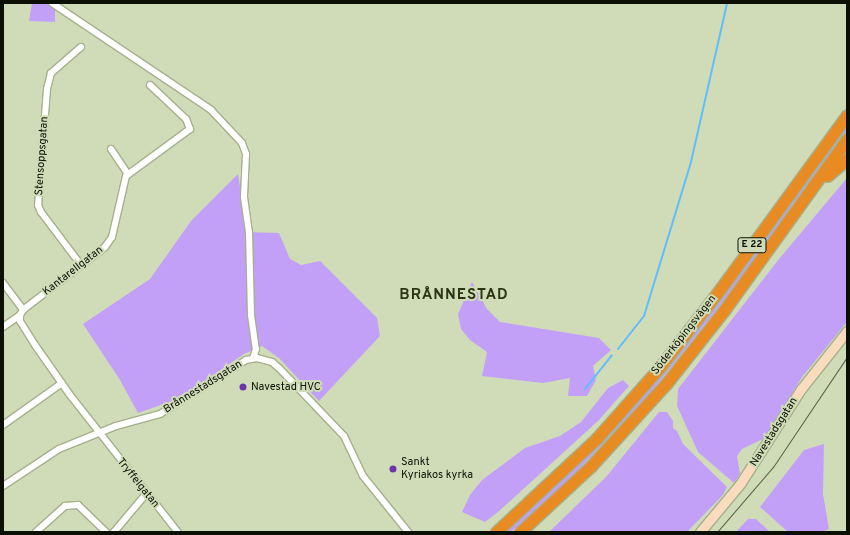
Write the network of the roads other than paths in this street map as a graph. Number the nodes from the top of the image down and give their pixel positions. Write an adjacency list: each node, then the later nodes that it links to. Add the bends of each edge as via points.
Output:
1 (52, 3): 15 (street, via 210,110 242,143 246,154 244,198 249,232 251,315 256,350)
2 (81, 47): 10 (street, Stensoppsgatan, via 51,74 47,89 38,205)
3 (150, 85): 8 (street, via 186,119 190,129)
4 (845, 119): 26 (highway, Söderköpingsvägen / E 22, via 660,367 588,448)
5 (847, 139): 9 (highway, Söderköpingsvägen / E 22)
6 (111, 149): 8 (street)
7 (847, 159): 9 (highway)
8 (128, 174): 10 (street, Kantarellgatan, via 122,185 112,237 105,247)
9 (808, 195): 27 (highway, Söderköpingsvägen / E 22, via 725,310 666,384 591,466)
10 (81, 265): 12 (street, Kantarellgatan)
11 (3, 283): 12 (street)
12 (21, 312): 13 (street, Kantarellgatan); 16 (street, via 20,321)
13 (3, 326)
14 (847, 331): 28 (street, Navestadsgatan, via 801,389 740,484)
15 (253, 358): 18 (street, Brånnestadsgatan, via 163,412); 25 (street, Brånnestadsgatan, via 272,362 344,436 364,476)
16 (62, 383): 17 (street); 18 (street)
17 (3, 425)
18 (99, 434): 19 (street, Brånnestadsgatan, via 60,450); 20 (street, Tryffelgatan)
19 (3, 486)
20 (146, 494): 23 (street); 24 (street, Tryffelgatan)
21 (36, 532): 22 (street, via 65,506 78,504)
22 (106, 532)
23 (114, 532)
24 (178, 532)
25 (408, 532)
26 (496, 532)
27 (520, 532)
28 (700, 532)

